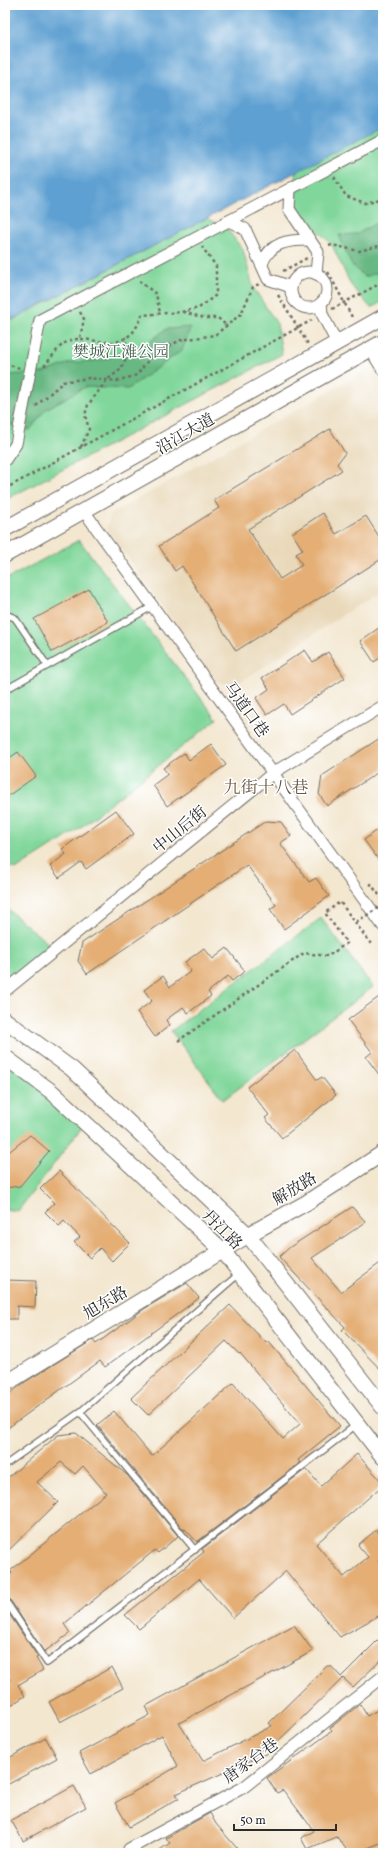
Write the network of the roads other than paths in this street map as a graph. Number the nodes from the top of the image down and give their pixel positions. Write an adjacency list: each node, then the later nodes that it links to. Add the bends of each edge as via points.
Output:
1 (383, 140): 2 (street)
2 (290, 189): 3 (street); 4 (street, via 289,209)
3 (229, 221): 5 (street, via 245,229); 13 (street, via 40,320 16,444)
4 (309, 240): 5 (street, via 294,240 274,246 265,255); 6 (street, via 318,252)
5 (262, 264): 7 (street, via 268,279)
6 (316, 274): 7 (street, via 300,274); 8 (street, via 327,287 327,293)
7 (291, 287): 8 (street, via 292,295 299,304 304,307)
8 (317, 305): 10 (street)
9 (383, 317): 10 (main road, 沿江大道)
10 (337, 343): 15 (main road, 沿江大道)
11 (377, 345): 12 (street); 14 (main road, 沿江大道)
12 (383, 370)
13 (5, 460)
14 (84, 511): 16 (main road, 沿江大道); 17 (street, 马道口巷)
15 (5, 529)
16 (5, 555)
17 (153, 606): 19 (lane); 22 (street, 马道口巷)
18 (5, 614): 19 (lane, via 15,618)
19 (48, 665): 20 (lane)
20 (5, 690)
21 (383, 706): 22 (street, 中山后街)
22 (273, 773): 23 (street, 马道口巷); 24 (street, 中山后街)
23 (383, 926)
24 (5, 991)
25 (5, 1020): 28 (main road, 丹江路, via 72,1069)
26 (5, 1057): 29 (main road, 丹江路, via 52,1092)
27 (383, 1153): 28 (main road, 解放路, via 306,1203)
28 (248, 1235): 29 (main road, 解放路); 32 (main road, 丹江路)
29 (223, 1251): 30 (main road, 丹江路); 31 (main road, 旭东路)
30 (240, 1273): 33 (lane); 34 (main road, 丹江路)
31 (5, 1384)
32 (383, 1408)
33 (80, 1412): 36 (lane); 37 (lane)
34 (358, 1424): 35 (main road, 丹江路); 37 (lane)
35 (383, 1456)
36 (5, 1465)
37 (195, 1550): 38 (lane, via 47,1663)
38 (5, 1600)
39 (383, 1676): 40 (street, 唐家台巷, via 244,1787 129,1848)
40 (128, 1853)

